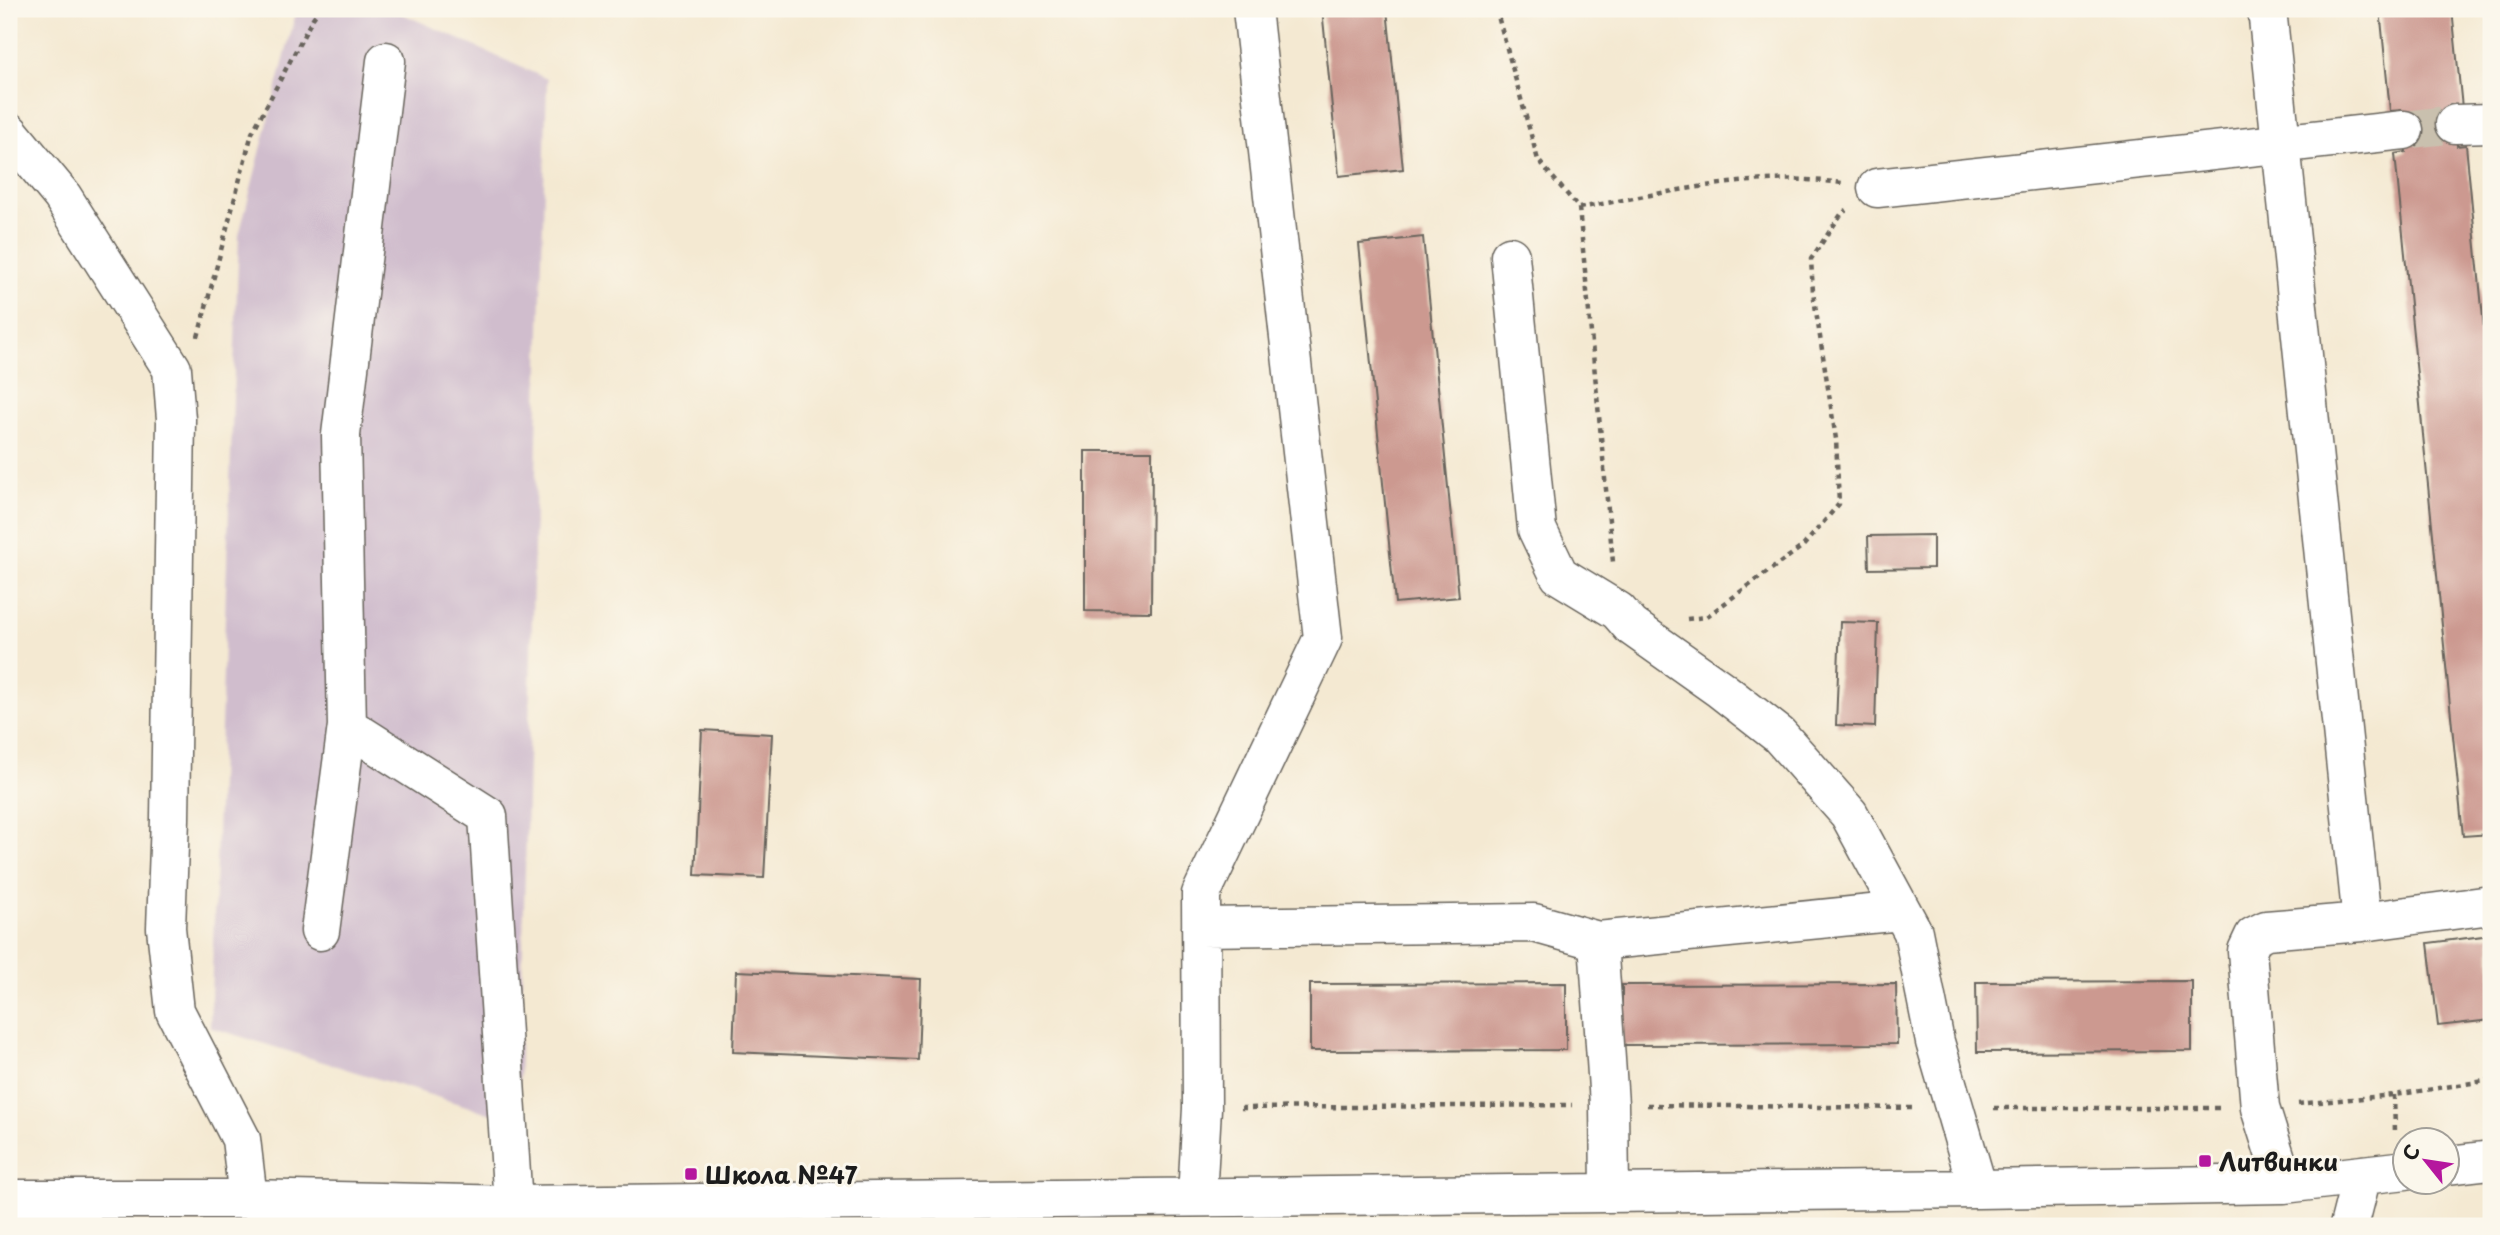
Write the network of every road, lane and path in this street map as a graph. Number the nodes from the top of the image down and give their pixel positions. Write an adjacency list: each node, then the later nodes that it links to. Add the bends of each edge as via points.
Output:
1 (320, 9): 12 (path, via 252,133)
2 (1252, 9): 18 (street, via 1323,638 1201,894)
3 (1496, 9): 10 (path, via 1538,160)
4 (2267, 9): 8 (street)
5 (386, 61): 14 (street, via 341,435)
6 (2404, 130): 8 (street)
7 (9, 132): 37 (street, via 62,196 172,369 176,419 166,928 175,1010 241,1139)
8 (2282, 143): 9 (street); 17 (street)
9 (1877, 188): 10 (path, via 1825,181 1733,182); 13 (path, via 1842,213 1811,259 1812,292 1836,439 1839,504 1803,546 1706,617)
10 (1579, 208): 13 (path)
11 (1510, 256): 13 (street, via 1537,529 1559,575)
12 (197, 341)
13 (1625, 619): 16 (street, via 1779,735 1849,814)
14 (347, 726): 19 (street); 38 (street, via 488,816)
15 (2491, 905): 17 (street)
16 (1901, 911): 20 (street); 25 (street, via 1913,932 1935,1042)
17 (2362, 922): 26 (street, via 2266,930 2254,936 2247,951)
18 (1201, 927): 20 (street, via 1534,923); 24 (street)
19 (320, 931)
20 (1598, 941): 23 (street)
21 (2491, 1080): 22 (path)
22 (2394, 1095): 26 (path); 27 (path)
23 (1609, 1104): 24 (path); 25 (path); 34 (street)
24 (1202, 1108): 35 (street)
25 (1955, 1108): 26 (path); 33 (street)
26 (2260, 1108): 32 (street)
27 (2398, 1126)
28 (2392, 1158): 31 (street)
29 (2491, 1160): 30 (street)
30 (2462, 1163)
31 (2362, 1175): 32 (street); 41 (street)
32 (2284, 1184): 33 (street)
33 (1978, 1189): 34 (street)
34 (1610, 1193): 35 (street)
35 (1197, 1197): 40 (street)
36 (9, 1199): 39 (street)
37 (248, 1199): 38 (street); 39 (street)
38 (513, 1205): 40 (street)
39 (134, 1213)
40 (939, 1214)
41 (2348, 1226)

